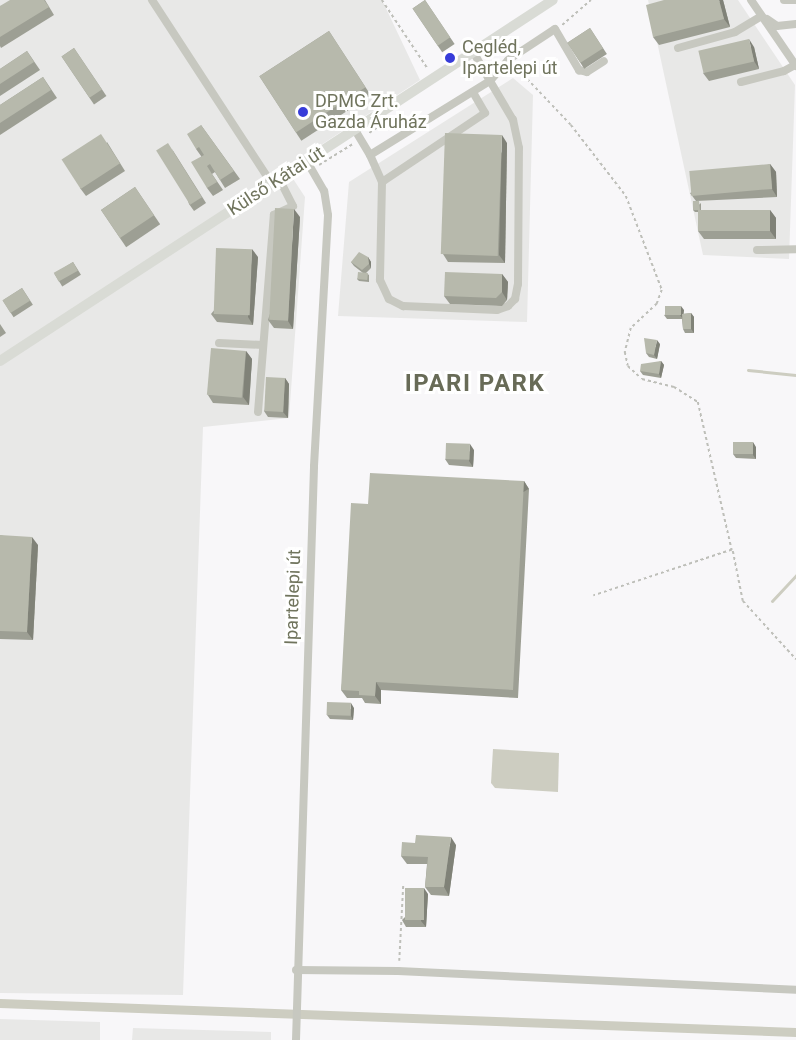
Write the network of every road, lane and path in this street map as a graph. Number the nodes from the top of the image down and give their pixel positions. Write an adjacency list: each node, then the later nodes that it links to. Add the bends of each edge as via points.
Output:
1 (152, 0): 24 (street)
2 (382, 0): 16 (path)
3 (553, 0): 12 (main road, Külső Kátai út)
4 (591, 0): 10 (path)
5 (751, 0): 8 (street)
6 (784, 0): 7 (street)
7 (795, 0)
8 (762, 16): 9 (street, via 777,26); 11 (street, via 735,32); 15 (street)
9 (796, 24)
10 (556, 30): 13 (street); 14 (street, via 579,70 587,72)
11 (678, 48)
12 (473, 52): 16 (main road, Külső Kátai út); 17 (street)
13 (508, 60): 17 (street); 32 (path, via 571,124 626,196 662,290 657,304 631,328 625,352 628,366 642,379 674,387 698,402)
14 (604, 61)
15 (796, 65): 18 (street)
16 (434, 78): 21 (main road, Külső Kátai út)
17 (490, 81): 19 (street); 25 (street, via 513,120 519,148 515,299 497,310 403,306 389,299 381,280)
18 (741, 82)
19 (472, 92): 22 (street); 25 (street, via 485,113)
20 (395, 116): 21 (path)
21 (357, 134): 22 (street); 23 (main road, Külső Kátai út); 23 (path, via 327,162)
22 (370, 155): 25 (street)
23 (309, 164): 24 (main road, Külső Kátai út); 36 (street, Ipartelepi út, via 324,191 328,215)
24 (275, 181): 29 (street, via 293,206 274,215); 30 (main road, Külső Kátai út)
25 (382, 182)
26 (796, 249): 27 (street)
27 (758, 250)
28 (219, 343): 29 (street)
29 (264, 345): 31 (street)
30 (0, 361)
31 (258, 412)
32 (732, 550): 33 (path); 34 (path, via 743,601)
33 (593, 596)
34 (796, 658)
35 (403, 885): 37 (path)
36 (296, 970): 37 (street); 39 (street, Ipartelepi út)
37 (398, 971): 38 (street)
38 (796, 990)
39 (296, 1040)

